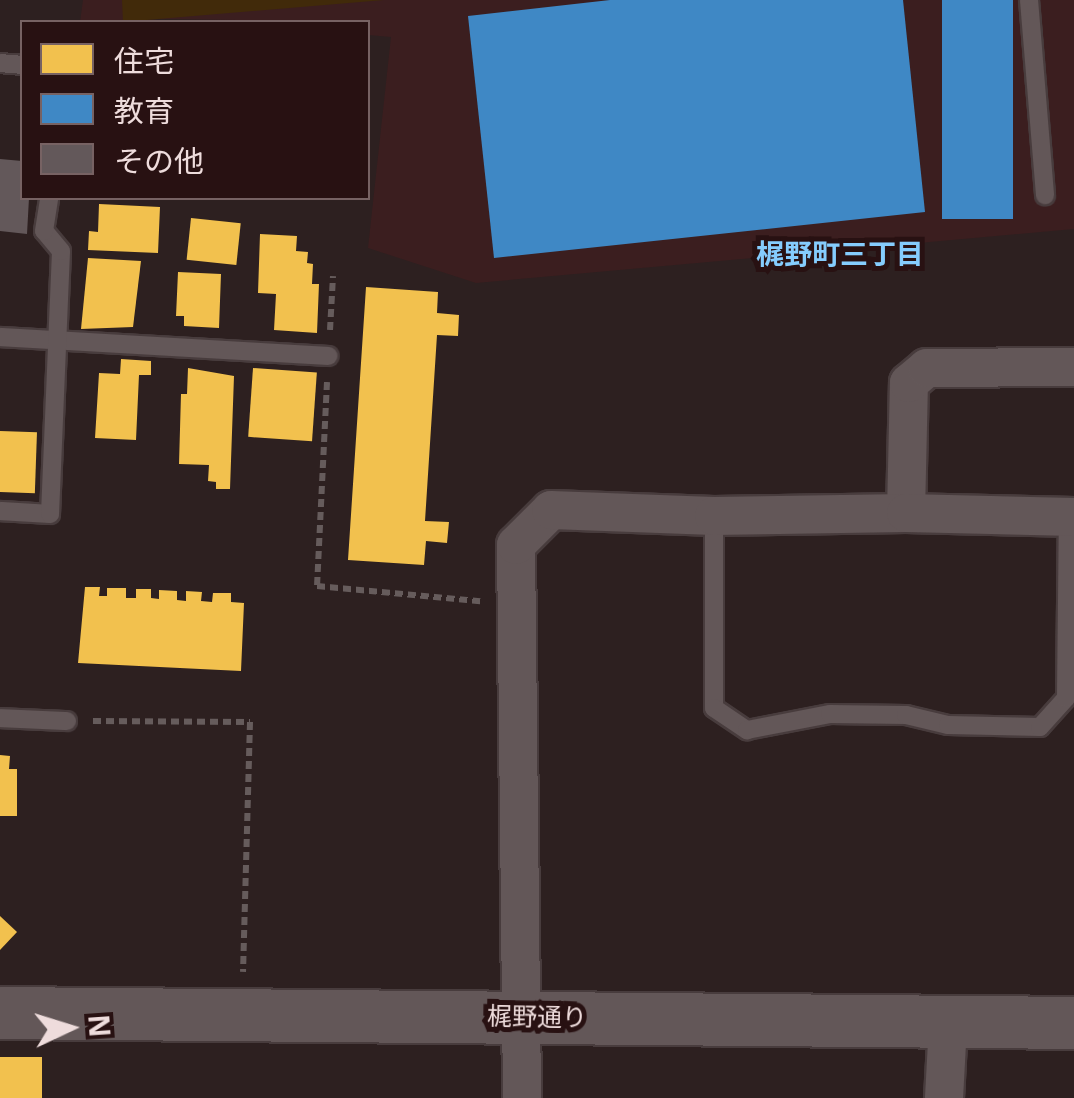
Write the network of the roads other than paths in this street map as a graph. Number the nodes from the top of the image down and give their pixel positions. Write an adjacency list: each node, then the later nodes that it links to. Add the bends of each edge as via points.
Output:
1 (1029, 0): 2 (lane)
2 (1045, 195)
3 (49, 200): 5 (lane, via 44,231 62,250)
4 (0, 337): 5 (lane)
5 (55, 341): 6 (lane); 8 (lane, via 50,514)
6 (328, 356)
7 (1074, 367): 9 (street, via 927,368 909,383)
8 (0, 512)
9 (906, 512): 10 (street); 11 (street)
10 (714, 516): 11 (lane, via 714,708 746,730 830,714 1040,727 1066,698); 15 (street, via 550,510 516,546)
11 (1071, 516)
12 (0, 718): 13 (lane)
13 (67, 721)
14 (0, 1013): 15 (street, 梶野通り)
15 (520, 1015): 16 (street, 梶野通り); 18 (street)
16 (948, 1023): 17 (street, 梶野通り); 19 (street)
17 (1074, 1023)
18 (522, 1098)
19 (944, 1098)

